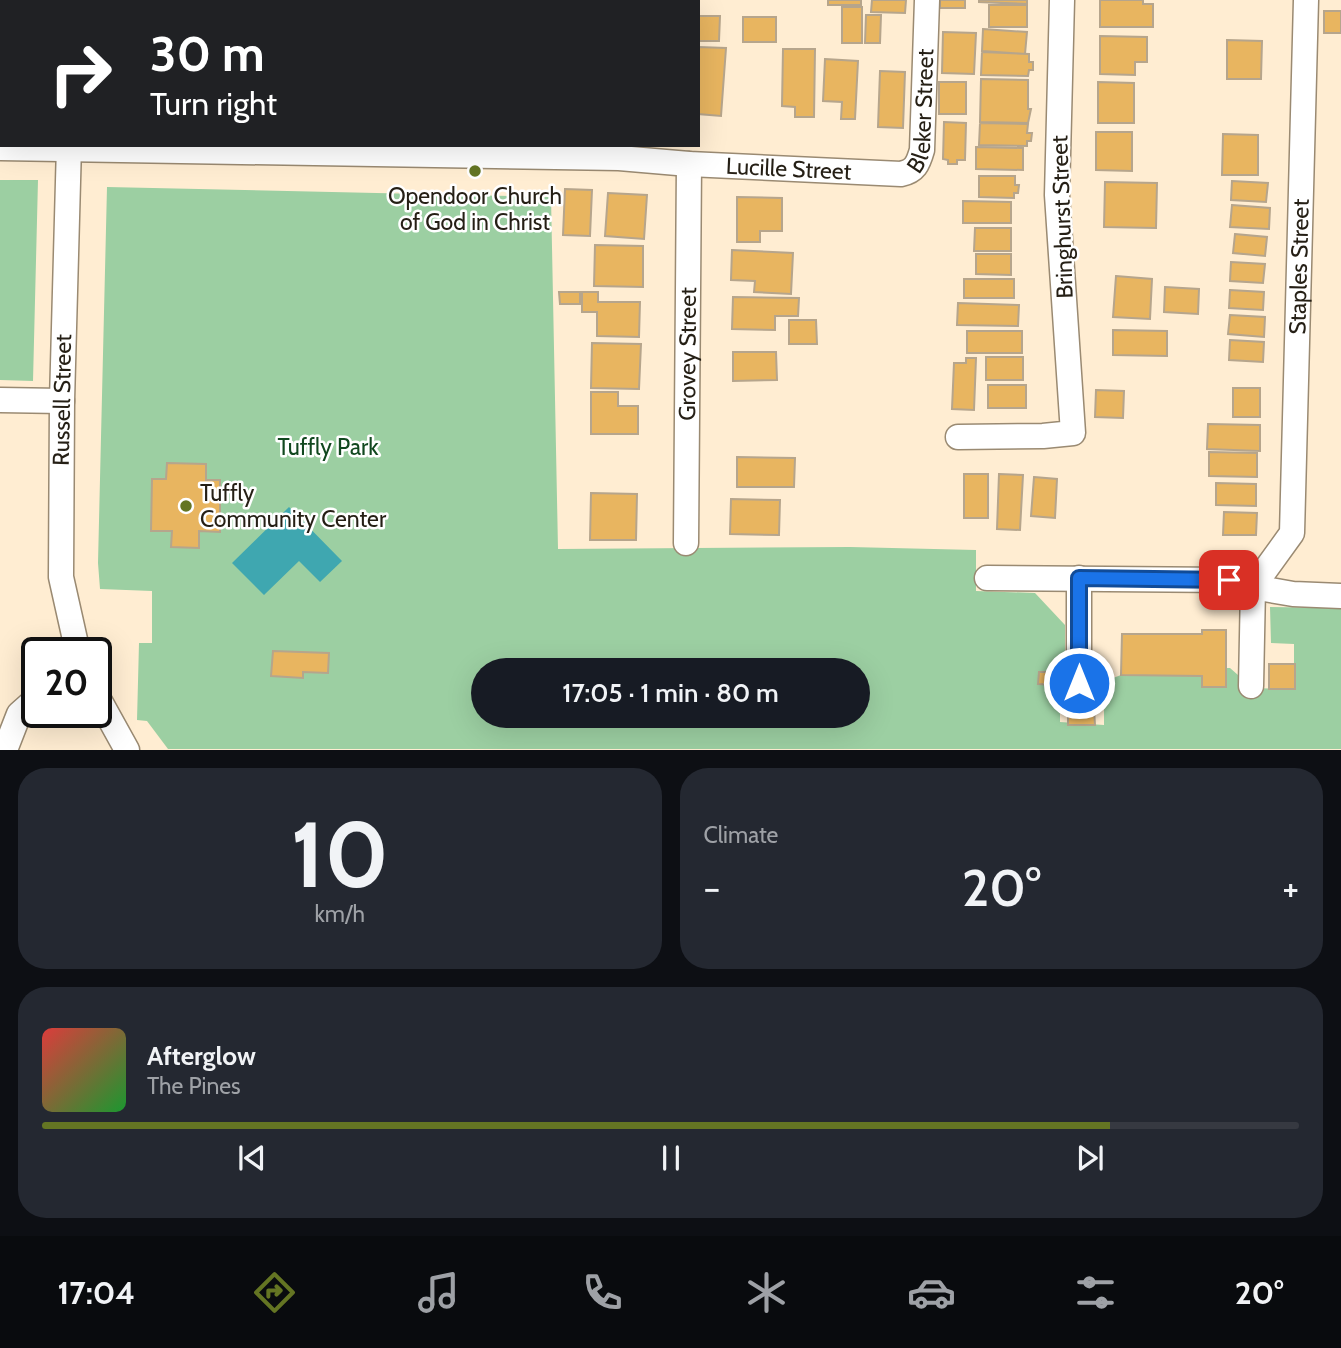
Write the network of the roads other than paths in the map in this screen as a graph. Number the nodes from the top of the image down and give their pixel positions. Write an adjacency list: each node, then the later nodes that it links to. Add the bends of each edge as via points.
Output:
1 (927, 0): 8 (street, Bleker Street, via 918,164 901,174)
2 (1062, 0): 11 (street, Bringhurst Street, via 1057,195 1073,433)
3 (1306, 0): 15 (street, Staples Street, via 1292,533)
4 (69, 147): 5 (street, Lucille Street); 6 (street, Lucille Street); 10 (street, Russell Street)
5 (0, 148)
6 (619, 152): 7 (street, Lucille Street)
7 (689, 164): 8 (street, Lucille Street); 12 (street, Grovey Street)
8 (865, 173)
9 (0, 400): 10 (street)
10 (62, 401): 17 (street, Russell Street, via 61,577)
11 (958, 437)
12 (687, 542)
13 (987, 578): 14 (street)
14 (1079, 578): 15 (street, via 1229,580); 18 (street)
15 (1253, 587): 16 (street); 19 (street)
16 (1341, 596)
17 (74, 637)
18 (1079, 683)
19 (1251, 685)
20 (21, 712): 22 (street)
21 (112, 723): 23 (street)
22 (5, 750)
23 (127, 750)

